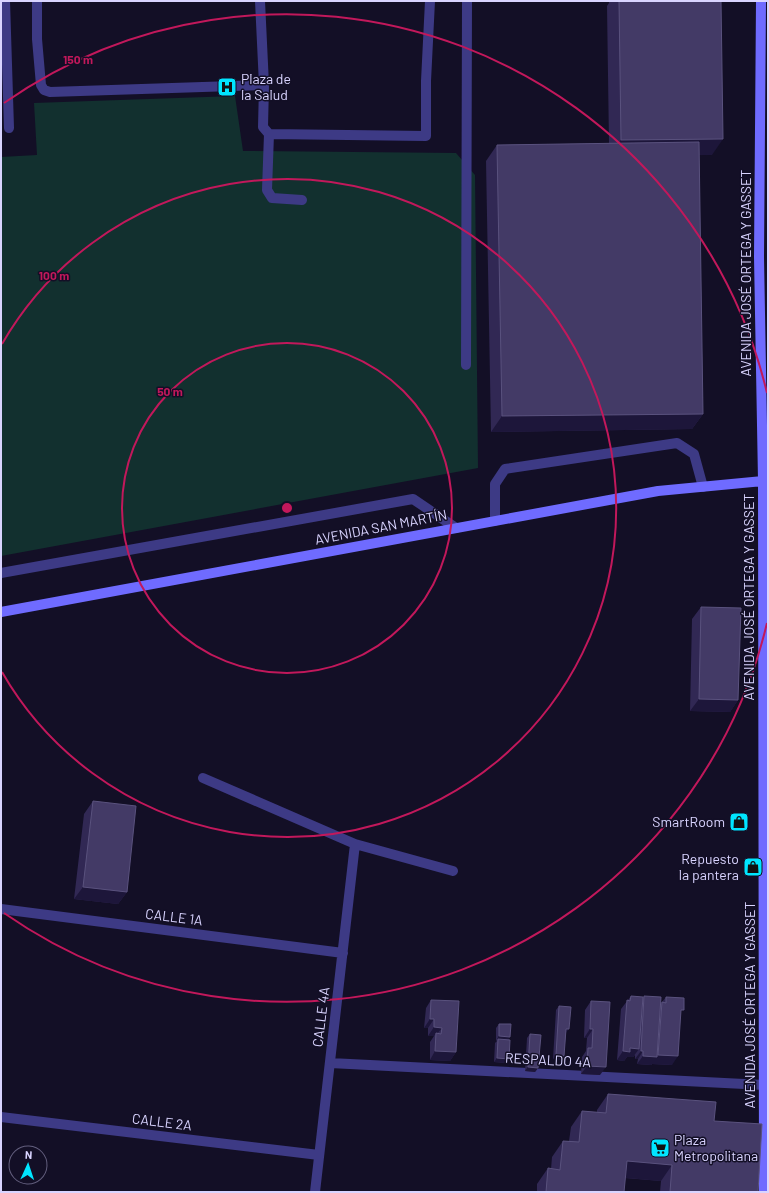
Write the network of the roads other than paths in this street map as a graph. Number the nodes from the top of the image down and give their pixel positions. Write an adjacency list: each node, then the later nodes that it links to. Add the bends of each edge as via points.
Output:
1 (5, 1): 8 (street)
2 (37, 1): 7 (street, via 41,85 44,90 50,92)
3 (260, 1): 7 (street)
4 (430, 1): 10 (street, via 426,136)
5 (467, 1): 13 (street)
6 (761, 1): 12 (main road, AVENIDA JOSÉ ORTEGA Y GASSET)
7 (264, 85): 10 (street, via 263,127)
8 (5, 98): 9 (street)
9 (9, 128)
10 (269, 134): 11 (street, via 267,190 272,198)
11 (302, 200)
12 (763, 257): 14 (main road, AVENIDA JOSÉ ORTEGA Y GASSET)
13 (466, 365)
14 (765, 481): 15 (main road, AVENIDA SAN MARTÍN); 26 (main road, AVENIDA JOSÉ ORTEGA Y GASSET)
15 (703, 487): 16 (main road, AVENIDA SAN MARTÍN, via 658,491); 16 (street, via 694,454 677,443 505,469 495,484)
16 (495, 521): 17 (main road, AVENIDA SAN MARTÍN)
17 (456, 528): 18 (street, via 413,499); 19 (main road, AVENIDA SAN MARTÍN)
18 (1, 573)
19 (1, 612)
20 (203, 778): 21 (street)
21 (355, 844): 22 (street); 24 (street, CALLE 4A)
22 (453, 871)
23 (1, 909): 24 (street, CALLE 1A)
24 (343, 953): 25 (street, CALLE 4A)
25 (330, 1063): 26 (street, RESPALDO 4A); 28 (street, CALLE 4A)
26 (764, 1085): 30 (main road, AVENIDA JOSÉ ORTEGA Y GASSET)
27 (1, 1117): 28 (street, CALLE 2A)
28 (319, 1155): 29 (street, CALLE 4A)
29 (315, 1192)
30 (764, 1192)

